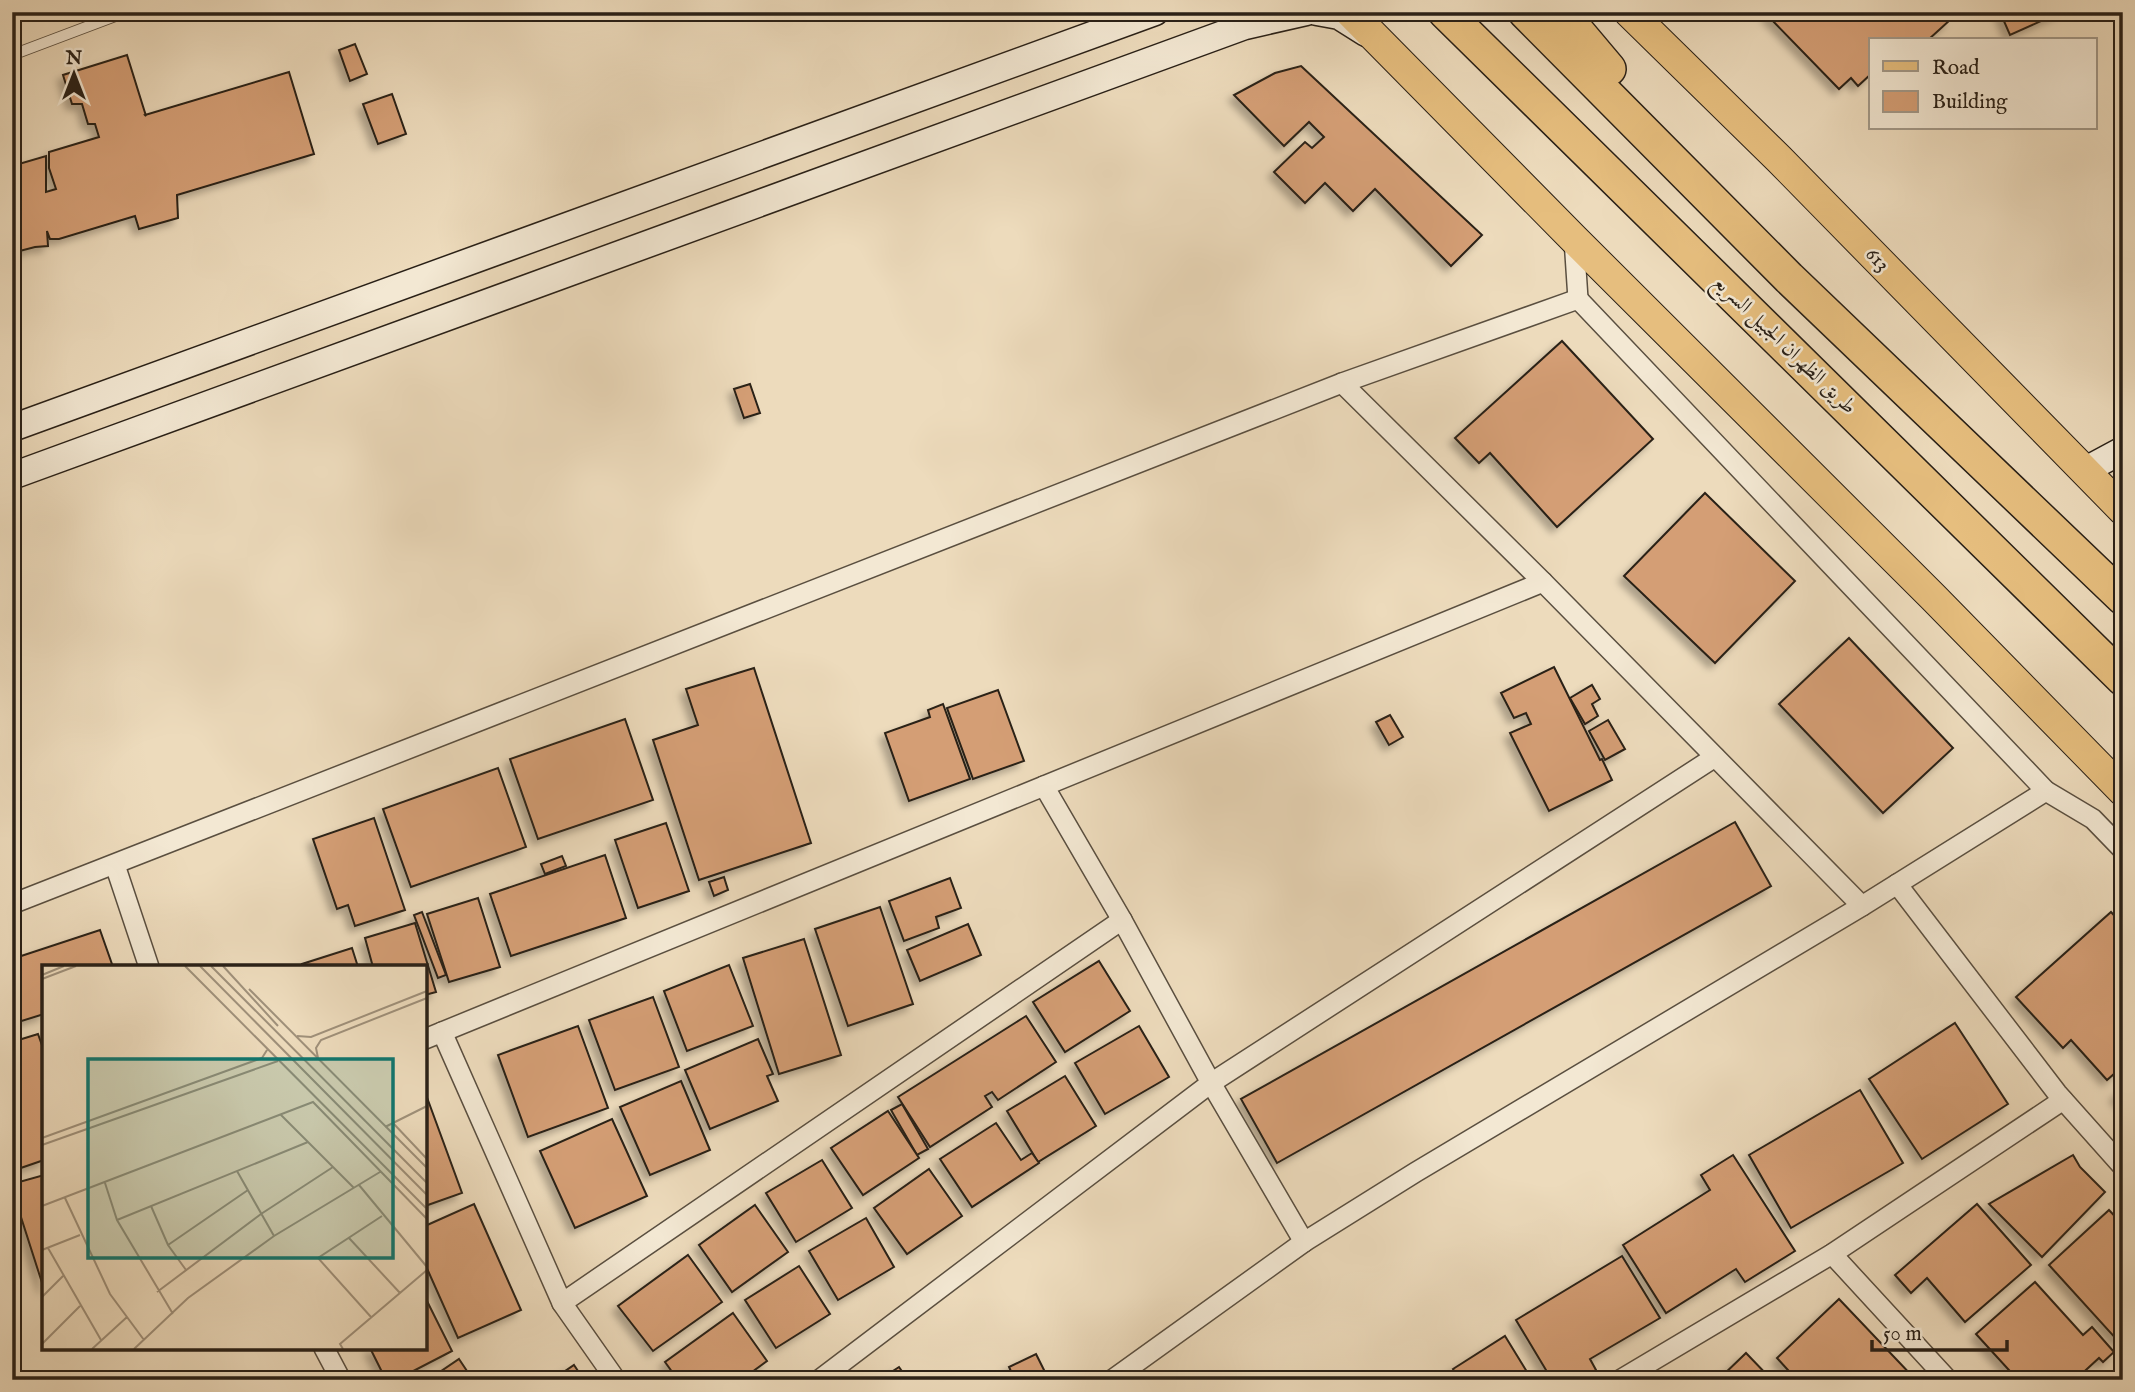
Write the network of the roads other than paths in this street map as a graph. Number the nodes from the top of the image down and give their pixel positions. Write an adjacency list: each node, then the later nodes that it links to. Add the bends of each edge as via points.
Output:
1 (126, 12): 10 (lane)
2 (1155, 12): 18 (street)
3 (1306, 12): 11 (street)
4 (1317, 12): 12 (street, via 1339,16)
5 (1350, 12): 12 (main road)
6 (1445, 12): 25 (highway, طريق الظهران الجبيل السريع)
7 (1525, 12): 15 (highway)
8 (1561, 12): 15 (highway)
9 (1629, 12): 20 (main road, 613)
10 (106, 16): 13 (lane)
11 (1251, 19): 21 (street)
12 (1376, 38): 14 (main road)
13 (12, 55)
14 (1574, 239): 16 (street); 28 (main road)
15 (1789, 278): 24 (highway)
16 (1577, 299): 17 (street); 29 (street)
17 (1342, 383): 23 (street); 31 (street)
18 (12, 428)
19 (2123, 450): 20 (street)
20 (2084, 471): 22 (main road, 613)
21 (12, 476)
22 (2123, 510)
23 (1543, 582): 26 (street); 27 (street)
24 (2123, 598)
25 (2123, 679)
26 (1715, 757): 34 (street); 38 (street)
27 (1044, 786): 35 (street); 37 (street)
28 (2123, 790)
29 (2046, 791): 30 (street, via 2093,819); 32 (street)
30 (2123, 850)
31 (116, 865): 33 (street); 36 (street)
32 (1897, 884): 34 (street); 39 (street)
33 (12, 905)
34 (1862, 906): 41 (street)
35 (1122, 920): 38 (street); 43 (street)
36 (148, 965)
37 (433, 1035): 43 (street)
38 (1211, 1083): 41 (street); 47 (street)
39 (2063, 1100): 40 (street); 42 (street)
40 (2123, 1167)
41 (1304, 1242): 48 (street)
42 (1832, 1254): 49 (street); 50 (street)
43 (562, 1303): 46 (street)
44 (325, 1350): 45 (street)
45 (341, 1380)
46 (616, 1380)
47 (819, 1380)
48 (1112, 1380)
49 (1620, 1380)
50 (1948, 1380)

